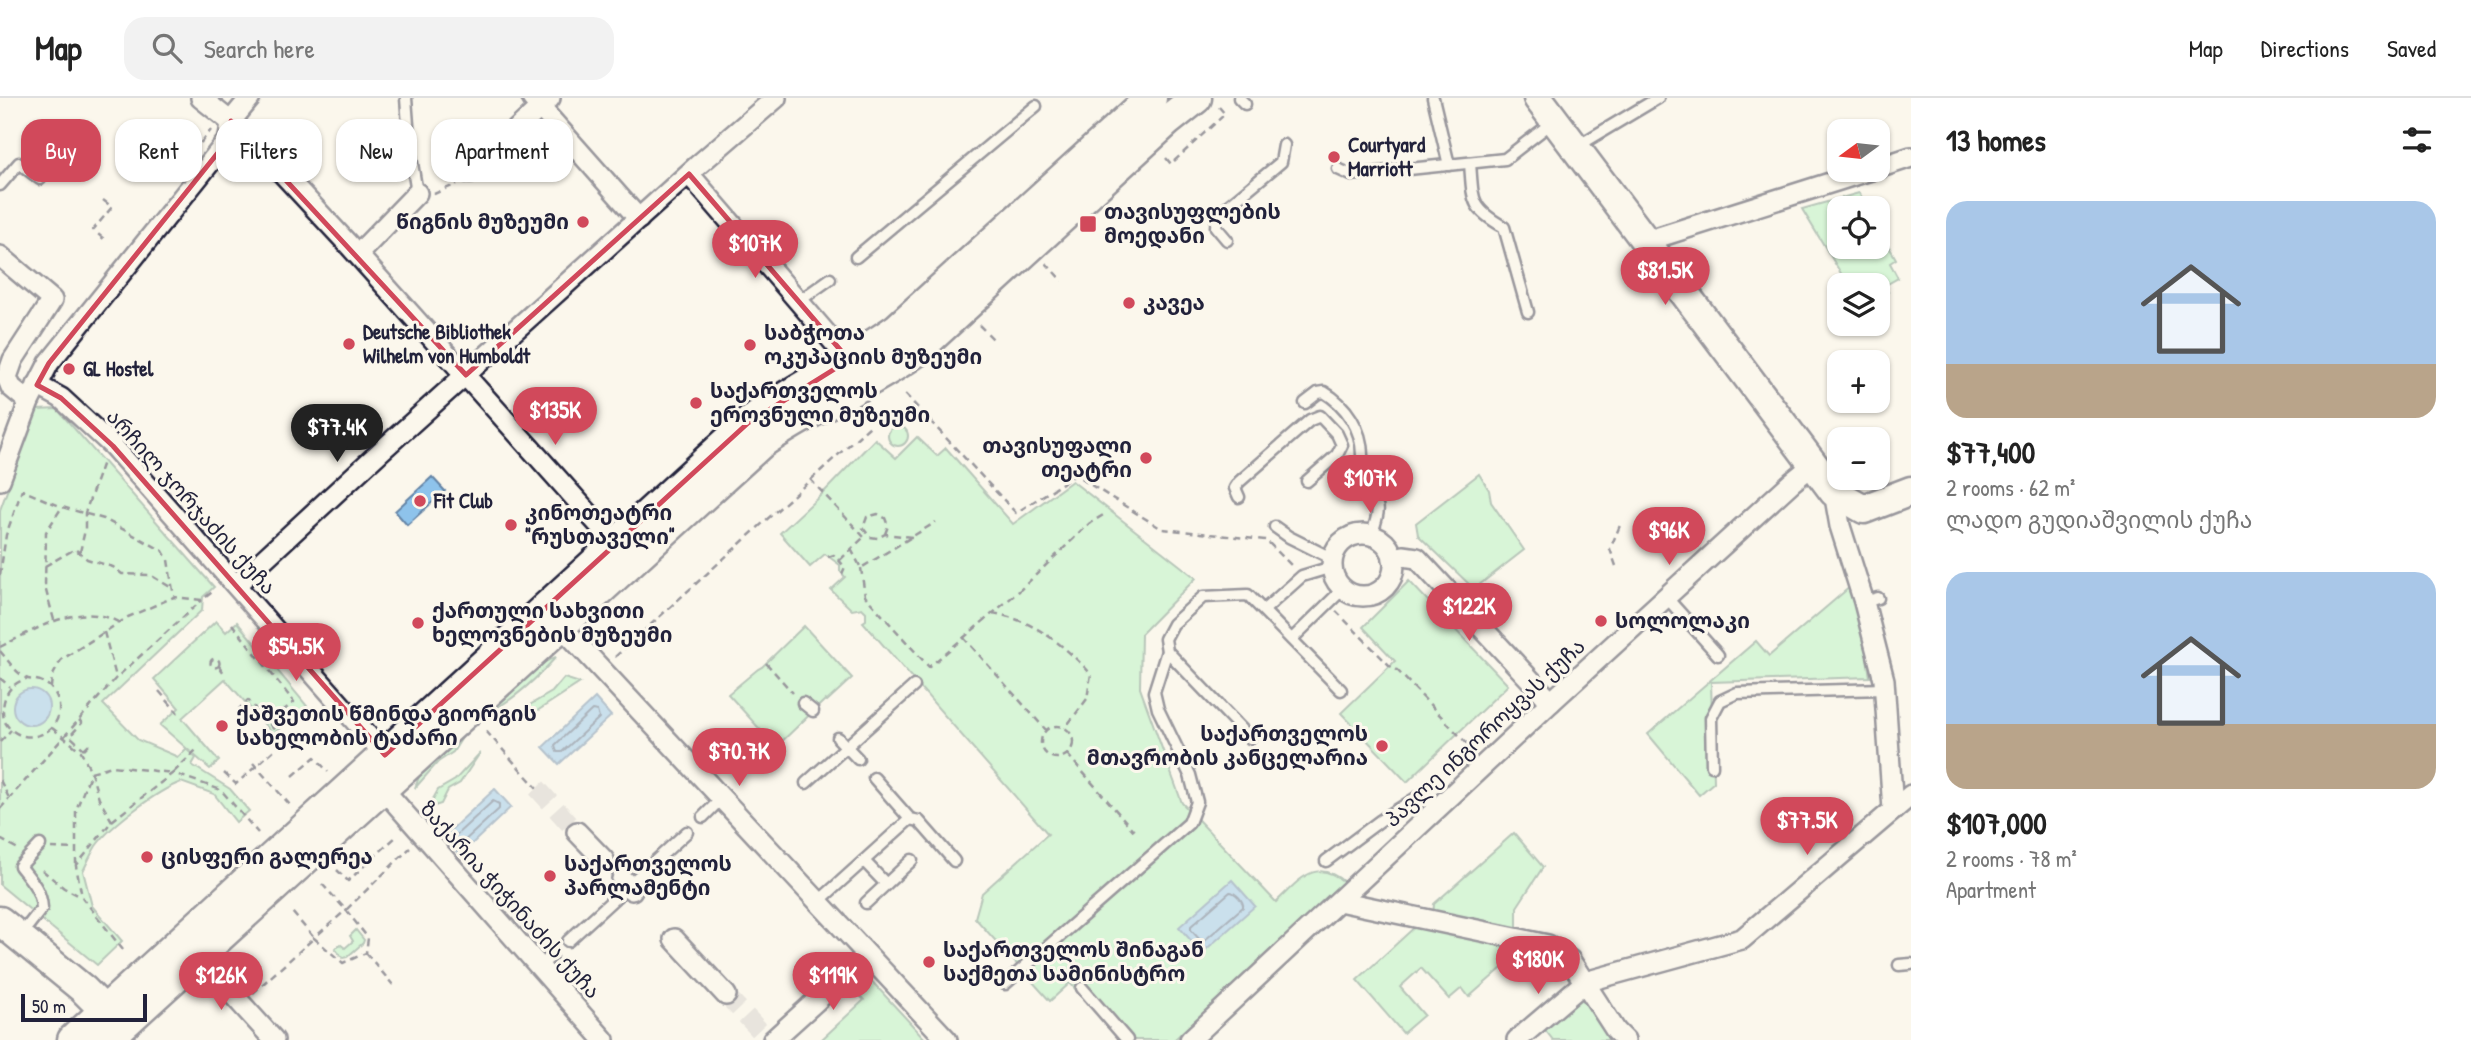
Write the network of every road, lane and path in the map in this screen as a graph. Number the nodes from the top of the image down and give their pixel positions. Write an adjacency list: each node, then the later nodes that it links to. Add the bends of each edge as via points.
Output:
1 (201, 98): 12 (street)
2 (250, 98): 13 (street)
3 (406, 98): 32 (lane, via 410,152)
4 (776, 98): 27 (street)
5 (1433, 98): 25 (lane)
6 (1658, 98): 18 (lane)
7 (540, 101): 14 (street); 34 (street)
8 (1135, 103): 48 (main road, via 916,314)
9 (1208, 103): 21 (path, via 1225,114 1171,164); 96 (main road, via 1167,121 915,352 761,443)
10 (1036, 106): 40 (lane)
11 (1546, 109): 18 (main road); 22 (lane, via 1505,159)
12 (228, 119)
13 (233, 119)
14 (522, 119)
15 (212, 128): 16 (path)
16 (202, 141)
17 (1284, 145): 36 (lane, via 1281,162 1217,215 1216,227)
18 (1576, 147): 37 (main road)
19 (216, 155): 50 (street, via 49,363)
20 (1911, 157): 23 (street)
21 (1166, 158)
22 (1469, 163): 25 (lane); 45 (lane, via 1476,206 1504,227)
23 (1890, 164)
24 (21, 165): 31 (lane)
25 (1449, 165): 26 (lane, via 1352,175)
26 (1338, 169)
27 (689, 174): 34 (street); 44 (street)
28 (289, 182): 38 (street)
29 (460, 182): 32 (path, via 453,188)
30 (1833, 182): 37 (street)
31 (0, 186)
32 (423, 194): 38 (street)
33 (103, 200): 35 (path, via 112,208 93,230)
34 (639, 219): 49 (street)
35 (105, 240)
36 (1227, 240)
37 (1646, 241): 55 (main road)
38 (358, 254): 49 (street)
39 (0, 256): 50 (street, არჩილ ჯორჯაძის ქუჩა, via 52,300 7,377 11,387)
40 (856, 257)
41 (1046, 263): 43 (path)
42 (830, 279): 44 (lane)
43 (1062, 281)
44 (799, 301): 48 (street)
45 (1528, 312)
46 (979, 325): 47 (path)
47 (994, 340)
48 (849, 360): 73 (main road, via 748,423)
49 (466, 376): 73 (street); 85 (street)
50 (33, 394): 57 (street); 85 (street, არჩილ ჯორჯაძის ქუჩა, via 61,398 97,430)
51 (905, 394): 72 (path, via 1016,513 1075,475 1162,529)
52 (1306, 403): 70 (lane, via 1324,392 1355,422 1362,442 1361,475 1380,512)
53 (870, 426): 56 (path)
54 (104, 459): 63 (path)
55 (1814, 464): 60 (main road); 89 (street, პავლე ინგოროყვას ქუჩა)
56 (810, 479): 69 (path); 104 (path)
57 (0, 480)
58 (1307, 481): 61 (lane, via 1342,445 1320,416 1310,419 1239,482 1235,488)
59 (1911, 491): 60 (main road, via 1864,509)
60 (1834, 492): 114 (street, via 1840,526 1871,600)
61 (1239, 497)
62 (62, 507): 63 (path); 80 (path, via 46,532); 84 (path, via 22,490 6,535)
63 (85, 513): 75 (path); 86 (path, via 163,551)
64 (1105, 514): 92 (path)
65 (936, 522): 71 (path)
66 (1621, 523): 81 (path, via 1610,549)
67 (1275, 527): 79 (lane)
68 (885, 534): 69 (path); 69 (path, via 885,518 874,513 864,520); 71 (path)
69 (865, 536): 74 (path)
70 (1371, 536): 77 (street, via 1385,545); 79 (street, via 1347,539 1335,551)
71 (912, 537): 82 (path)
72 (1266, 540)
73 (615, 544): 138 (main road)
74 (851, 549): 78 (path); 82 (path)
75 (79, 552): 80 (path, via 68,552); 86 (path, via 122,573 150,576)
76 (828, 557): 78 (path)
77 (1393, 559): 87 (street, via 1391,576 1374,594 1358,596); 117 (street, via 1417,558)
78 (840, 560): 83 (path, via 845,567)
79 (1332, 563): 87 (street, via 1333,575); 91 (lane, via 1302,576)
80 (45, 566): 93 (path)
81 (1616, 566)
82 (861, 568): 99 (path, via 865,596 929,667)
83 (842, 573)
84 (0, 575)
85 (227, 586): 90 (path); 138 (street, არჩილ ჯორჯაძის ქუჩა)
86 (172, 588): 88 (path)
87 (1343, 589): 100 (lane)
88 (174, 597): 90 (path); 94 (path)
89 (1666, 597): 103 (lane); 117 (street, პავლე ინგოროყვას ქუჩა)
90 (202, 600): 109 (path)
91 (1264, 610): 100 (lane); 102 (lane, via 1248,595 1203,597 1173,624 1165,639)
92 (992, 613): 99 (path); 125 (path, via 1011,616 1047,633 1091,674 1087,699)
93 (54, 620): 94 (path, via 96,614); 101 (path)
94 (120, 623): 97 (path)
95 (232, 624): 123 (path, via 295,702)
96 (561, 626): 152 (main road); 155 (street)
97 (104, 632): 109 (path); 113 (path, via 61,660)
98 (1357, 632): 141 (path)
99 (963, 637): 127 (path)
100 (1292, 639): 115 (lane)
101 (0, 649): 110 (path)
102 (1167, 651): 131 (lane); 195 (lane, via 1153,692 1190,775 1197,802 1189,823)
103 (1718, 655)
104 (613, 659)
105 (766, 663): 118 (path)
106 (219, 666): 107 (path)
107 (225, 673)
108 (0, 678): 112 (path)
109 (116, 678): 122 (path)
110 (26, 679): 112 (path); 113 (path)
111 (914, 686): 134 (lane)
112 (10, 687): 126 (path, via 1,709)
113 (51, 688): 124 (path, via 59,703)
114 (1885, 689): 142 (lane, via 1737,693 1720,701 1711,718); 159 (street)
115 (1341, 690)
116 (159, 691): 121 (path)
117 (1551, 702): 141 (street, პავლე ინგოროყვას ქუჩა)
118 (803, 703): 120 (lane)
119 (239, 709): 123 (path, via 248,700)
120 (813, 711)
121 (178, 713)
122 (79, 720): 129 (path); 136 (path, via 82,723 69,736)
123 (268, 723): 140 (path, via 284,741)
124 (52, 728): 126 (path, via 32,737); 129 (path)
125 (1065, 728): 127 (path); 137 (path, via 1073,741)
126 (11, 730): 133 (path)
127 (1046, 730): 137 (path, via 1041,739 1043,749 1051,757)
128 (486, 731): 151 (path)
129 (64, 737): 136 (path); 154 (path)
130 (838, 738): 134 (lane)
131 (1250, 738)
132 (92, 741): 136 (path)
133 (0, 742)
134 (846, 747): 139 (lane); 150 (lane)
135 (198, 748): 145 (path)
136 (83, 750): 143 (path)
137 (1067, 754): 163 (path)
138 (385, 755): 200 (main road)
139 (858, 759)
140 (254, 764): 146 (path, via 236,784); 156 (path)
141 (1486, 764): 157 (street, პავლე ინგოროყვას ქუჩა)
142 (1712, 766)
143 (92, 772): 145 (path, via 112,766); 162 (path, via 99,799); 175 (path, via 76,810)
144 (328, 772): 147 (path, via 315,757)
145 (173, 773): 162 (path); 166 (path, via 221,790)
146 (225, 773)
147 (293, 776)
148 (874, 778): 161 (lane)
149 (0, 780): 154 (path)
150 (806, 783)
151 (537, 788)
152 (383, 789): 191 (main road); 205 (street, ზაქარია ჭიჭინაძის ქუჩა, via 545,962)
153 (1911, 795): 159 (street)
154 (9, 798): 158 (path)
155 (722, 799): 160 (lane); 180 (street)
156 (290, 806)
157 (1438, 808): 174 (lane, via 1416,798); 179 (street, პავლე ინგოროყვას ქუჩა)
158 (0, 809)
159 (1892, 810): 194 (street, via 1742,939)
160 (703, 817)
161 (910, 819): 172 (lane); 173 (lane, via 919,821)
162 (112, 821): 175 (path)
163 (1134, 831)
164 (577, 832): 170 (street)
165 (687, 832): 187 (lane)
166 (258, 834)
167 (398, 835): 176 (path, via 348,881)
168 (40, 845): 184 (lane, via 20,866 36,885 42,908)
169 (410, 848): 182 (path)
170 (604, 860)
171 (912, 860): 178 (lane)
172 (864, 861): 178 (lane); 180 (lane)
173 (954, 861)
174 (1326, 861)
175 (76, 866): 188 (path, via 82,897)
176 (337, 870)
177 (322, 884): 182 (path)
178 (886, 884): 181 (lane)
179 (1339, 901): 194 (street, via 1548,945 1570,960); 208 (street, პავლე ინგოროყვას ქუჩა)
180 (818, 902): 190 (street)
181 (866, 903)
182 (346, 910): 185 (path); 189 (path, via 368,938)
183 (292, 912): 185 (path)
184 (10, 928): 200 (main road)
185 (314, 938): 189 (path, via 342,964); 199 (path)
186 (674, 939): 198 (street)
187 (568, 941)
188 (123, 950)
189 (366, 953): 196 (path)
190 (867, 955): 201 (street); 206 (street)
191 (198, 956): 203 (main road); 204 (street)
192 (1911, 964): 193 (lane)
193 (1899, 965)
194 (1585, 982): 209 (street); 210 (street)
195 (1005, 984)
196 (393, 985)
197 (1082, 988): 207 (lane)
198 (726, 995)
199 (248, 998)
200 (104, 1010): 202 (main road)
201 (768, 1038)
202 (73, 1040)
203 (106, 1040)
204 (274, 1040)
205 (604, 1040)
206 (947, 1040)
207 (1126, 1040)
208 (1190, 1040)
209 (1517, 1040)
210 (1625, 1040)

